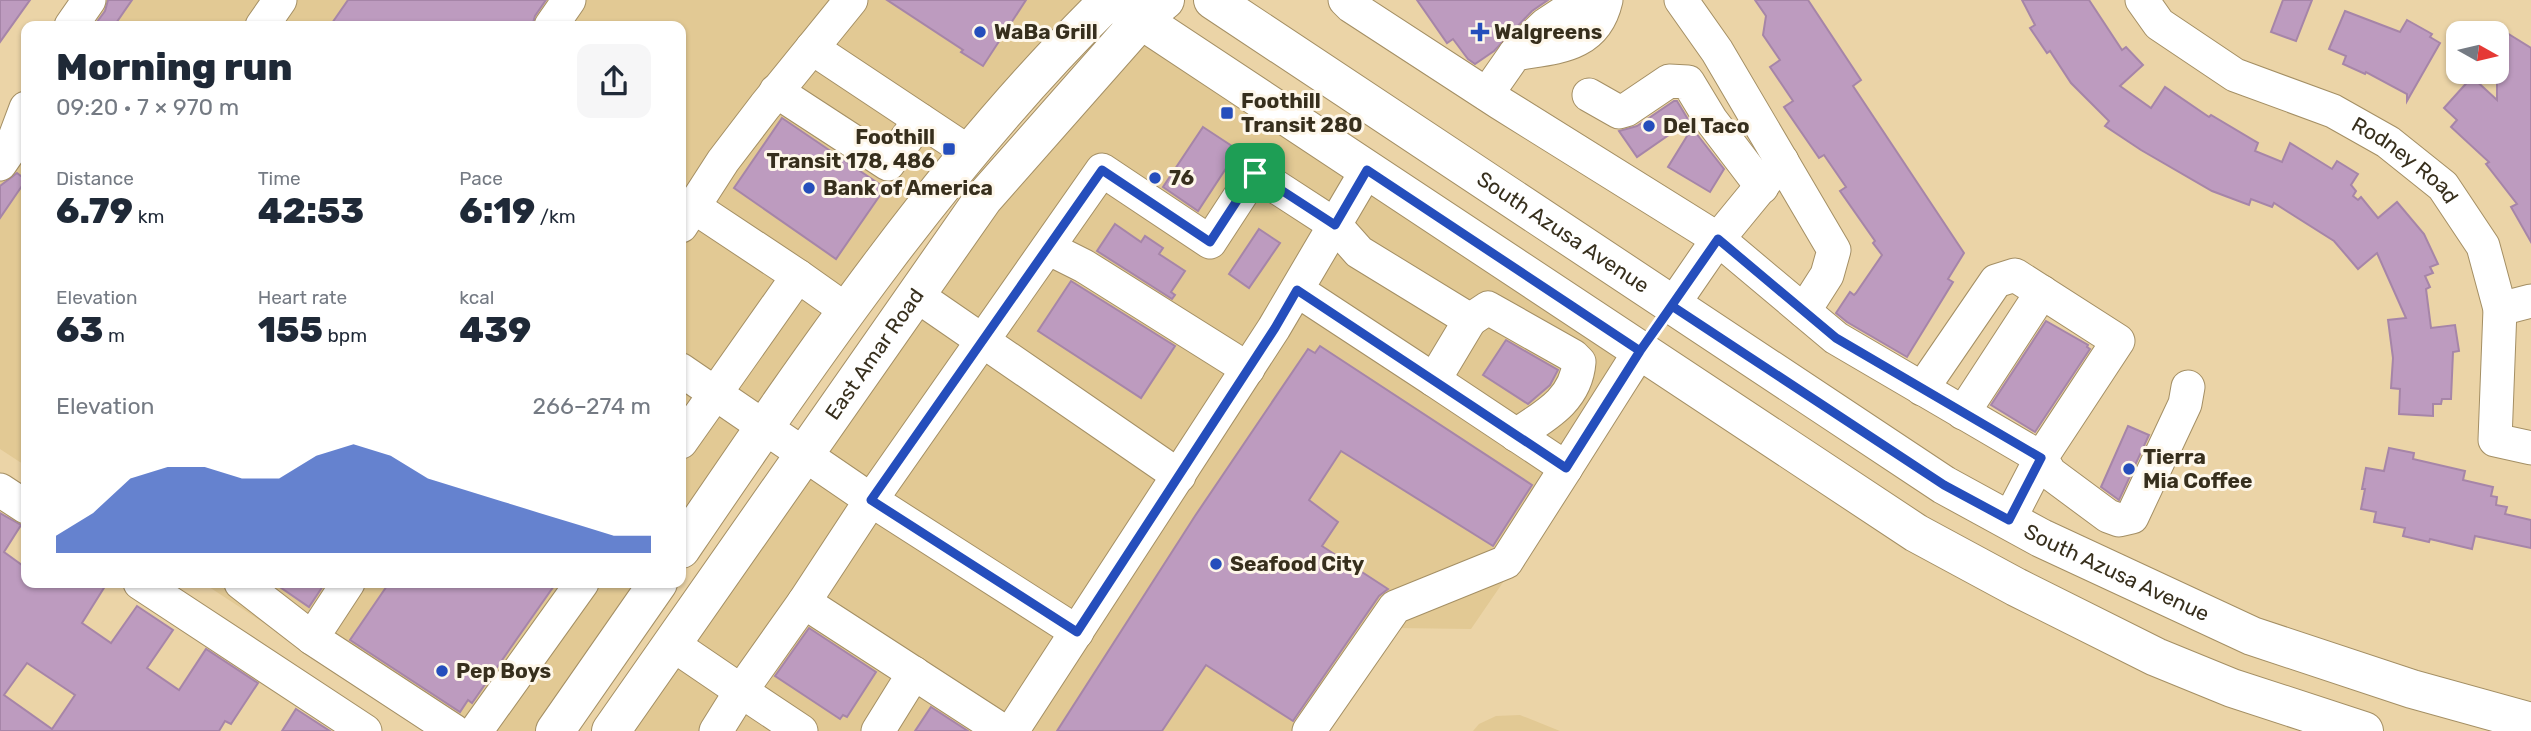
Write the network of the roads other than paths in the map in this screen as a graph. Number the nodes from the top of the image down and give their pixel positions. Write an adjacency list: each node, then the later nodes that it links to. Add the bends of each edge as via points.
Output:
1 (89, 0): 12 (street)
2 (280, 0): 13 (street)
3 (569, 0): 14 (street)
4 (851, 0): 15 (street)
5 (1213, 0): 36 (main road, South Azusa Avenue)
6 (1345, 0): 18 (street)
7 (1583, 0): 16 (street, via 1545,25)
8 (1606, 0): 16 (street, via 1603,14 1585,35 1560,48)
9 (1681, 0): 23 (street)
10 (2141, 0): 35 (street, Rodney Road, via 2159,24 2235,75 2333,111 2388,142 2443,186)
11 (1131, 5): 22 (main road, via 1076,32); 25 (main road); 34 (main road, East Amar Road, via 983,198)
12 (74, 21)
13 (265, 21)
14 (554, 21)
15 (812, 48): 17 (street); 21 (street)
16 (1516, 54): 18 (street)
17 (776, 91): 21 (street, via 888,164); 27 (street)
18 (1487, 94): 29 (street)
19 (1589, 95): 26 (street, via 1619,112 1669,81 1688,82)
20 (21, 120): 24 (street)
21 (920, 120): 22 (street)
22 (970, 153): 37 (main road)
23 (1782, 161): 26 (street); 38 (street, via 1834,250 1828,275)
24 (0, 164)
25 (1367, 170): 28 (street); 41 (main road)
26 (1762, 187): 29 (street)
27 (687, 217): 31 (street)
28 (1335, 225): 30 (street, via 1255,173 1210,242 1102,170); 32 (street); 39 (street, via 1359,252)
29 (1718, 239): 36 (street); 38 (street)
30 (1048, 248): 40 (street); 42 (street)
31 (798, 276): 37 (street); 44 (street)
32 (1297, 290): 42 (street); 43 (street)
33 (2042, 292): 46 (street, via 2015,275 1996,281); 47 (street); 53 (street, via 2118,341)
34 (916, 295): 40 (street); 52 (main road, East Amar Road)
35 (2516, 305): 51 (street, Rodney Road, via 2495,440)
36 (1672, 306): 41 (main road); 59 (main road, South Azusa Avenue, via 1934,478)
37 (846, 310): 49 (main road)
38 (1804, 311): 46 (street, via 1836,338)
39 (1470, 320): 43 (street); 50 (street, via 1488,308 1579,362 1574,387 1552,412)
40 (983, 342): 55 (street); 57 (street)
41 (1640, 351): 54 (street); 73 (main road, via 1916,533 2016,587 2156,657)
42 (1248, 369): 55 (street)
43 (1434, 380): 50 (street)
44 (701, 383): 48 (street); 49 (street)
45 (2188, 387): 53 (street, via 2185,404 2132,517 2119,520 2108,516 2050,473)
46 (1922, 389): 47 (street)
47 (1963, 413): 53 (street)
48 (686, 427)
49 (764, 427): 52 (street); 60 (main road)
50 (1516, 435): 54 (street)
51 (2531, 448)
52 (804, 455): 57 (street); 69 (main road, East Amar Road)
53 (2041, 458): 59 (street)
54 (1566, 468): 84 (street, via 1507,562 1395,607)
55 (1179, 476): 67 (street)
56 (0, 490): 58 (street)
57 (861, 494): 66 (street); 67 (street)
58 (21, 505)
59 (2009, 520): 72 (main road, South Azusa Avenue, via 2252,636 2412,689)
60 (686, 543)
61 (148, 588): 74 (street)
62 (247, 588): 68 (street)
63 (345, 588): 68 (street)
64 (578, 588): 76 (street)
65 (651, 588): 77 (main road)
66 (804, 602): 70 (street); 71 (street)
67 (1077, 632): 83 (street)
68 (312, 638): 75 (street)
69 (672, 644): 71 (street); 78 (main road, East Amar Road)
70 (914, 673): 81 (street); 82 (street)
71 (741, 691): 79 (street); 80 (street)
72 (2531, 722)
73 (2343, 728)
74 (365, 731)
75 (454, 731)
76 (476, 731)
77 (555, 731)
78 (611, 731)
79 (716, 731)
80 (801, 731)
81 (878, 731)
82 (1003, 731)
83 (1012, 731)
84 (1309, 731)

